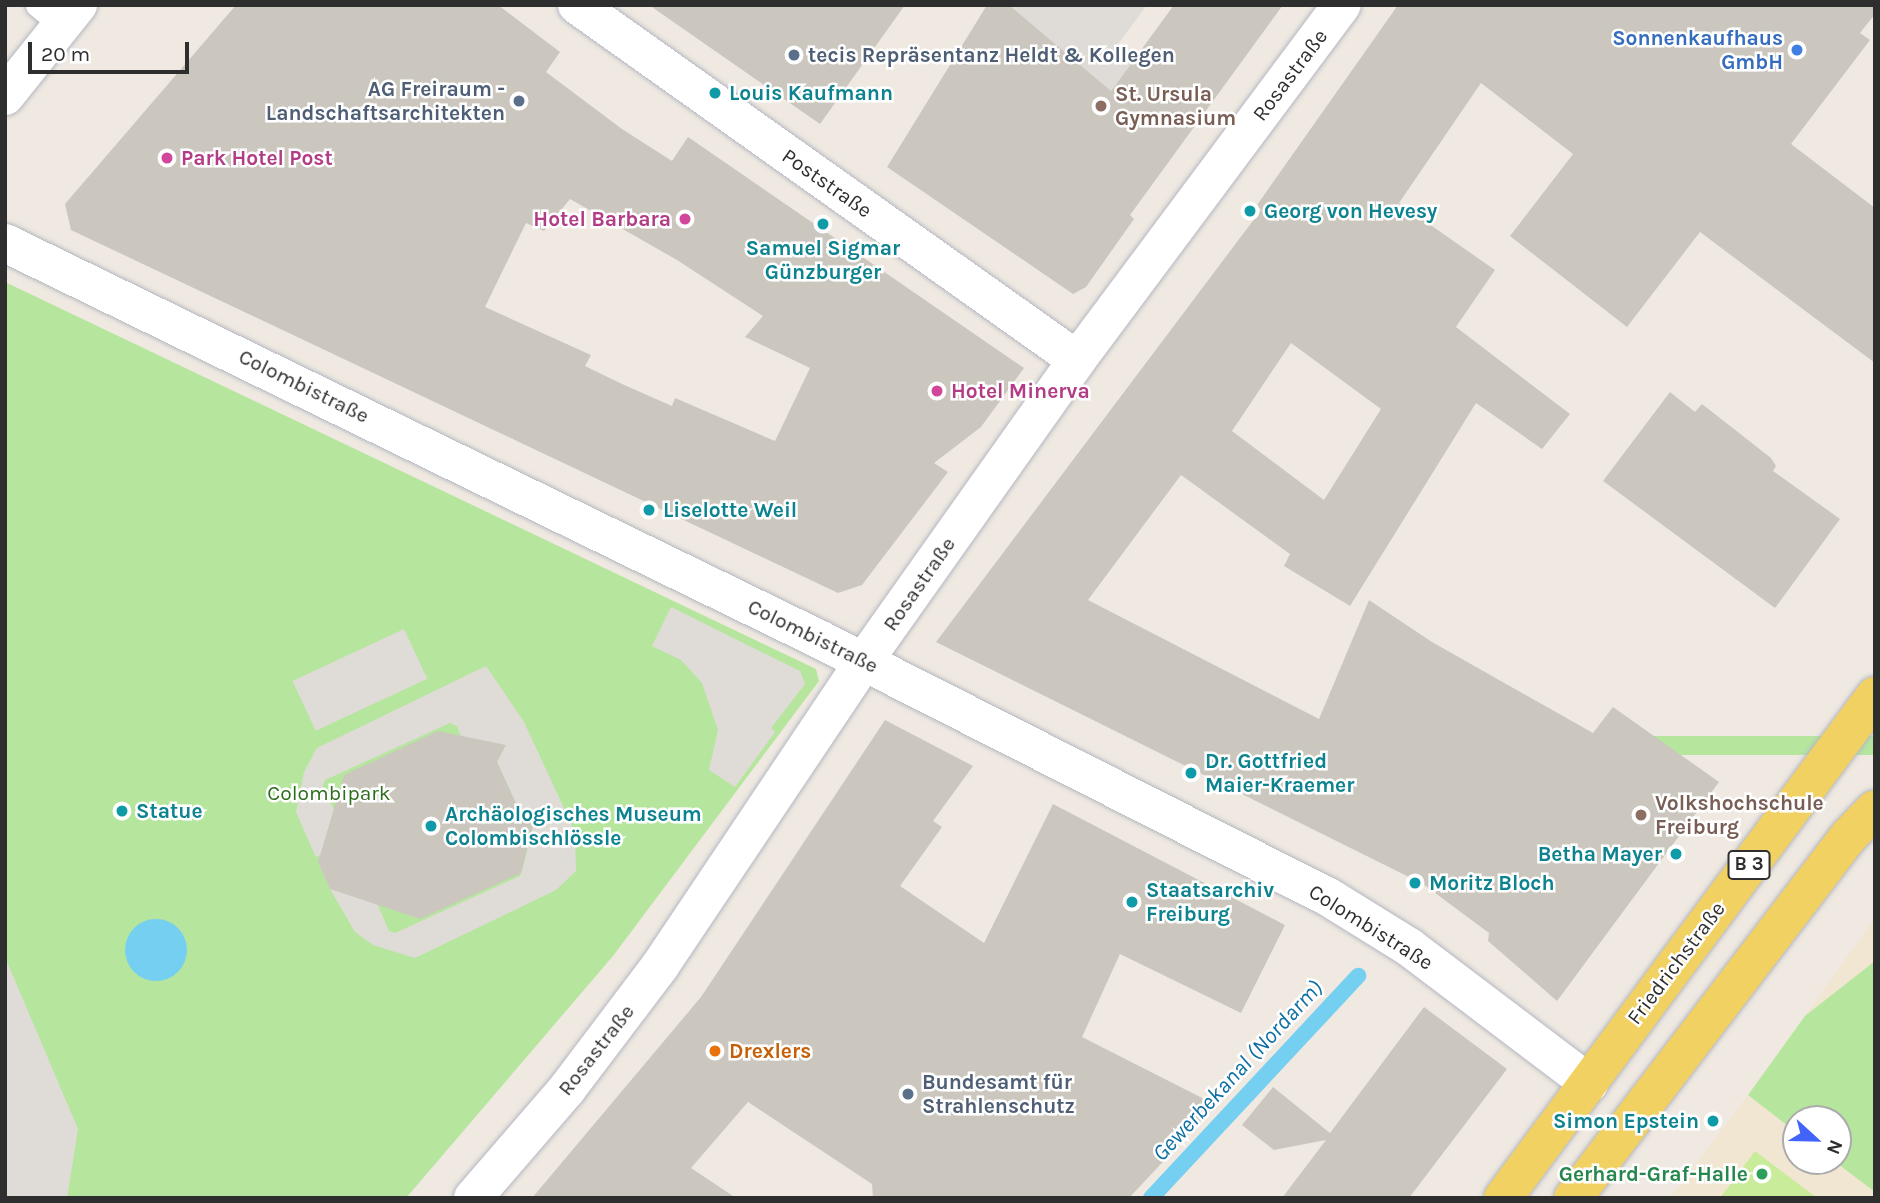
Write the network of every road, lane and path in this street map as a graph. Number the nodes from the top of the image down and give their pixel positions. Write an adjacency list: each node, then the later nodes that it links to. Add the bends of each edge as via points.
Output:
1 (577, 5): 6 (street, Poststraße)
2 (1342, 5): 6 (street, Rosastraße)
3 (59, 12): 4 (street)
4 (5, 96)
5 (5, 243): 7 (street, Colombistraße)
6 (1077, 360): 7 (street, Rosastraße)
7 (864, 661): 10 (street, Colombistraße, via 1330,898 1409,947); 11 (street, Rosastraße, via 660,966 567,1089)
8 (1875, 695): 10 (main road, Friedrichstraße / B 3)
9 (1875, 808): 13 (main road)
10 (1588, 1083): 12 (main road, Friedrichstraße / B 3)
11 (473, 1198)
12 (1503, 1198)
13 (1573, 1198)

